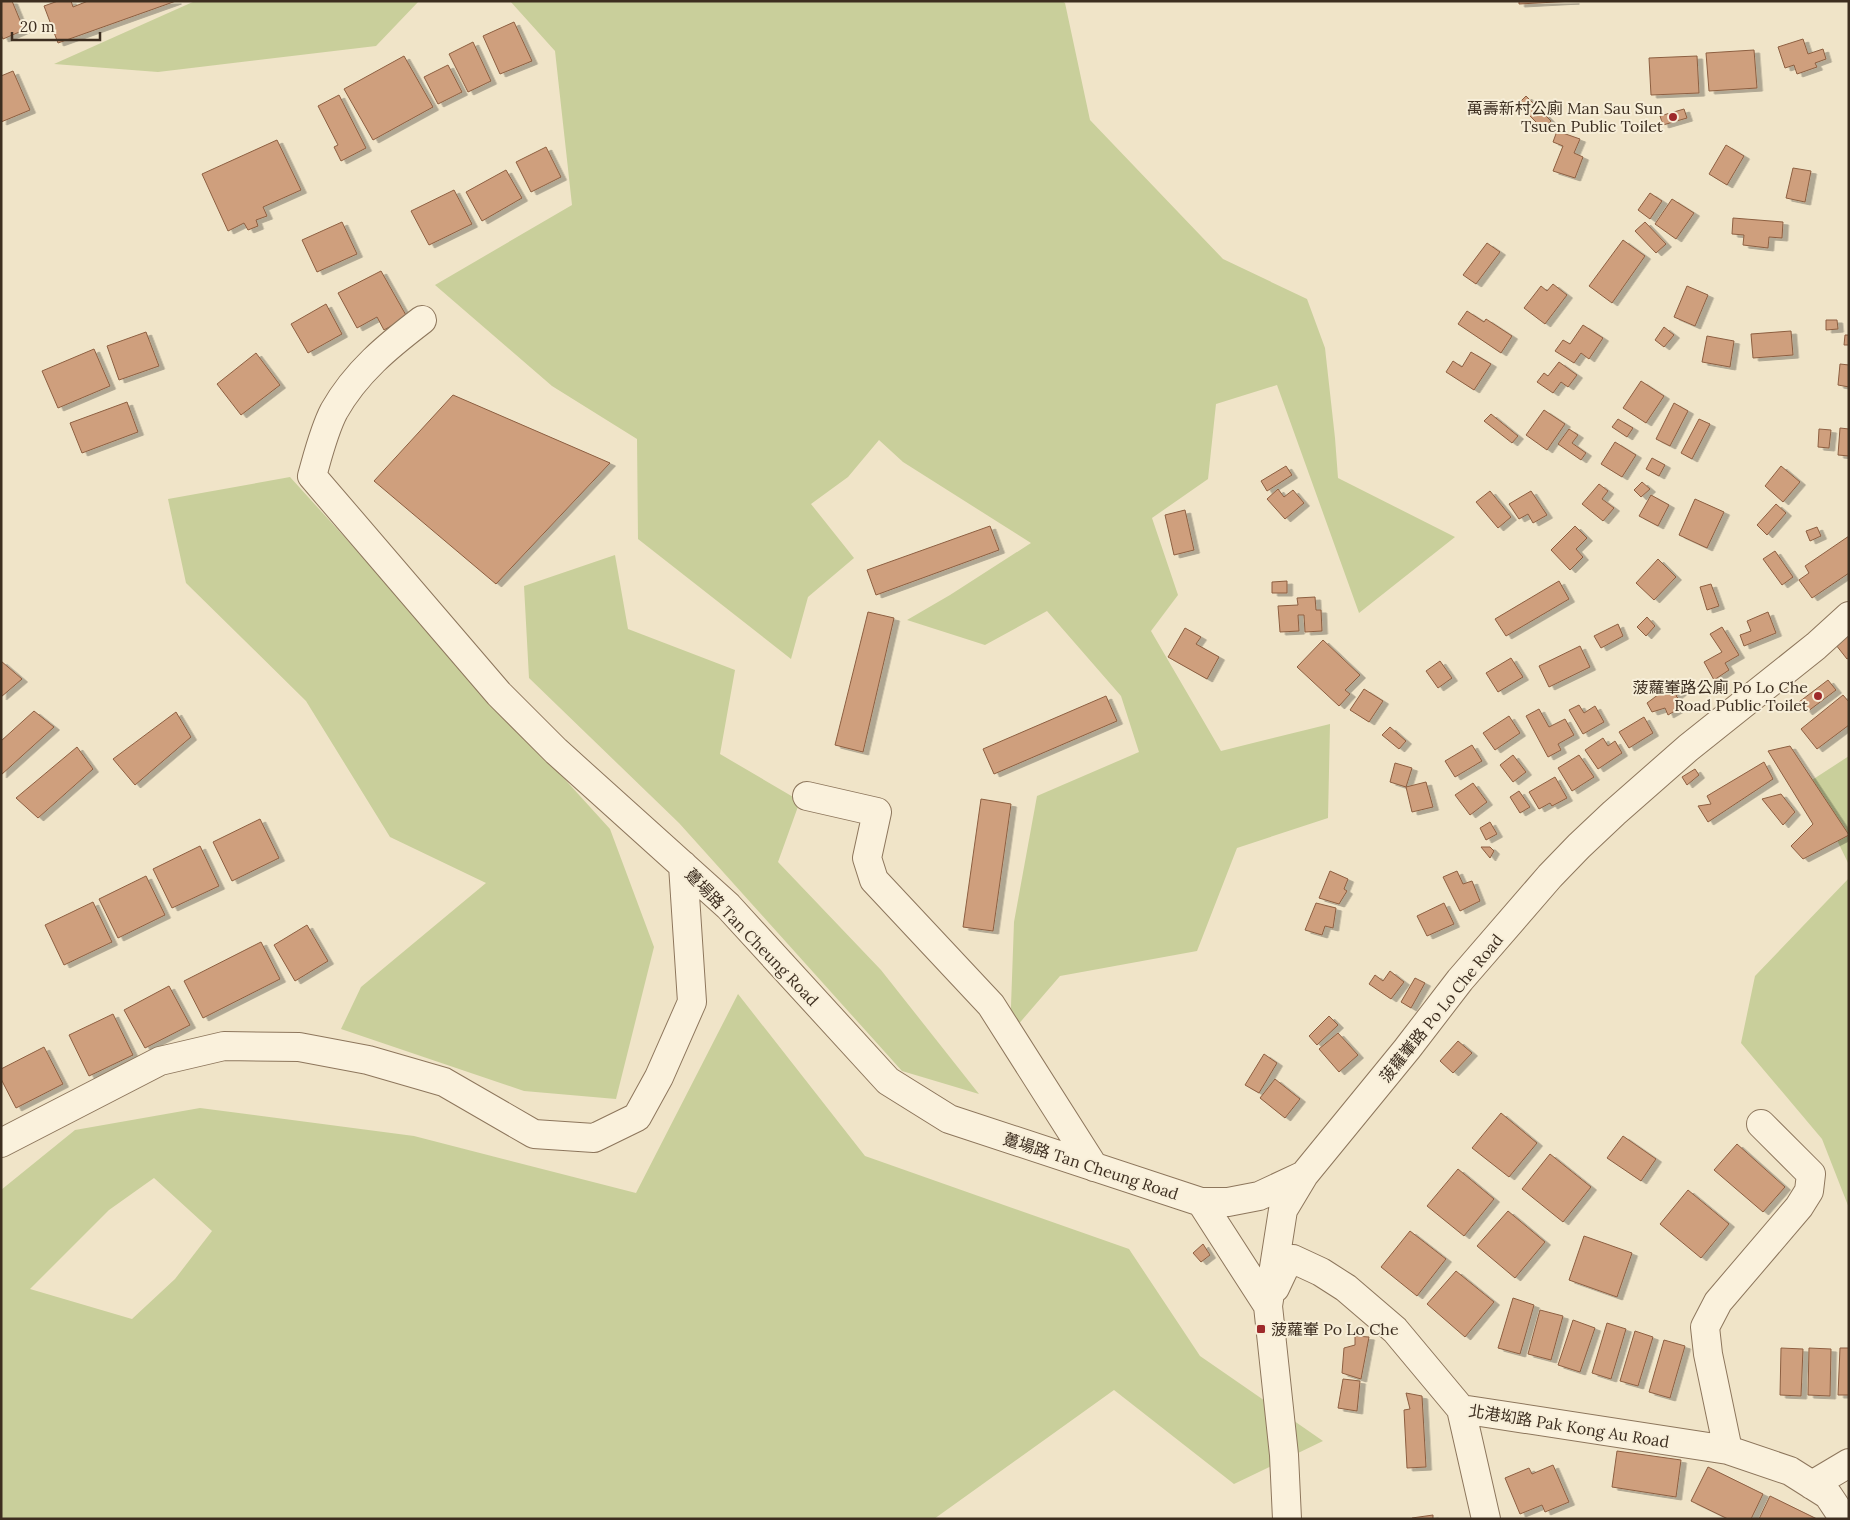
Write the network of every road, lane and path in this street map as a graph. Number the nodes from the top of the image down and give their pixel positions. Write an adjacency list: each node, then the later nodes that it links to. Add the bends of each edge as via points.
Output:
1 (422, 320): 4 (street, via 381,351 357,376 334,412 312,476 500,694 556,751)
2 (1849, 616): 8 (street, 菠蘿輋路 Po Lo Che Road, via 1688,748 1579,846 1460,980)
3 (807, 796): 7 (street, via 877,812 867,858 874,880 991,1005)
4 (683, 865): 6 (street, 躉場路 Tan Cheung Road, via 692,1002 659,1077 637,1117 594,1138 534,1134 444,1082 368,1060 299,1047 224,1046 160,1060); 7 (street, 躉場路 Tan Cheung Road, via 728,906 888,1081 949,1119)
5 (1761, 1124): 12 (street, via 1811,1174 1809,1191 1799,1208 1718,1302 1705,1327)
6 (1, 1143)
7 (1094, 1167): 9 (street, 躉場路 Tan Cheung Road)
8 (1304, 1175): 9 (street, 躉場路 Tan Cheung Road, via 1259,1196 1228,1202); 10 (street, 菠蘿輋路 Po Lo Che Road, via 1283,1210)
9 (1201, 1202): 10 (street, 躉場路 Tan Cheung Road)
10 (1268, 1306): 11 (street, 北港㘭路 Pak Kong Au Road, via 1284,1269 1293,1259 1321,1272 1346,1288 1395,1330); 15 (street, 菠蘿輋路 Po Lo Che Road, via 1284,1455)
11 (1461, 1409): 12 (street, 北港㘭路 Pak Kong Au Road); 16 (street)
12 (1728, 1450): 14 (street, 北港㘭路 Pak Kong Au Road, via 1790,1471)
13 (1849, 1463): 14 (street)
14 (1812, 1485): 17 (street, 北港㘭路 Pak Kong Au Road, via 1828,1495)
15 (1287, 1519)
16 (1486, 1519)
17 (1844, 1519)

